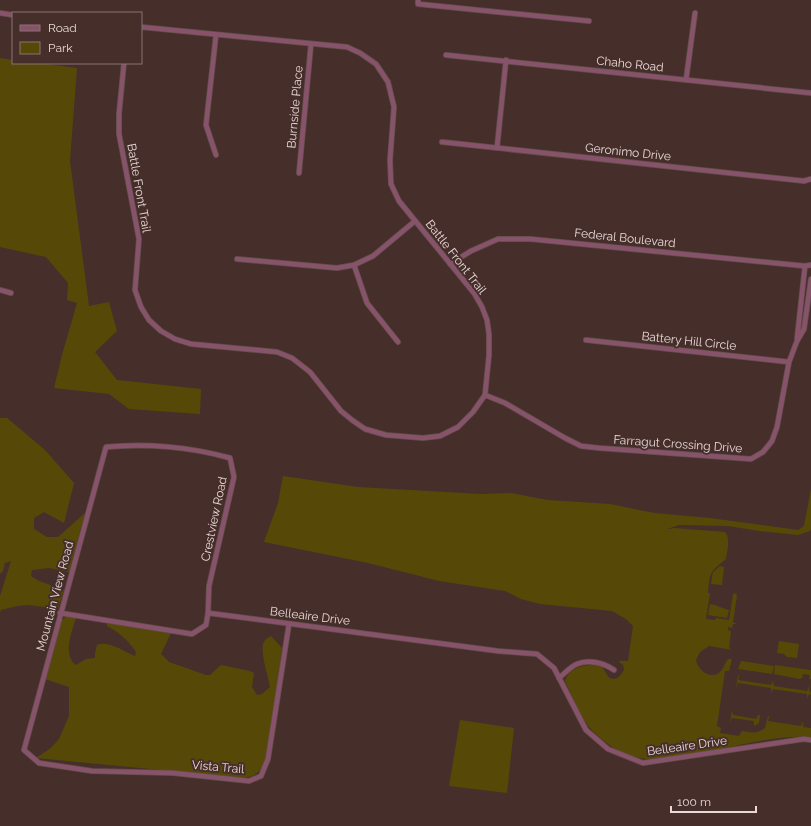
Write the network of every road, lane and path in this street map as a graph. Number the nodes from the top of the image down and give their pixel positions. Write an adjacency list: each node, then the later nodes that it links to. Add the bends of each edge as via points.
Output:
1 (418, 2): 5 (street)
2 (0, 13): 4 (street)
3 (695, 13): 12 (street)
4 (12, 15)
5 (589, 21)
6 (142, 27): 7 (street, Battle Front Trail)
7 (216, 35): 8 (street, Battle Front Trail); 16 (street, via 206,125)
8 (311, 44): 17 (street, Burnside Place); 19 (street, Battle Front Trail, via 347,48 360,53 376,64 388,82 394,107 391,184 399,201)
9 (446, 55): 10 (street, Chaho Road)
10 (506, 60): 12 (street, Chaho Road); 15 (street)
11 (124, 64): 35 (street, Battle Front Trail, via 119,134 139,239 135,290 140,307 161,331 174,339 191,344 277,352 292,358 310,372 352,420 365,429 386,435 423,438 440,436 458,427)
12 (686, 80): 13 (street, Chaho Road)
13 (811, 93)
14 (442, 142): 15 (street, Geronimo Drive)
15 (497, 148): 18 (street, Geronimo Drive, via 804,181)
16 (216, 155)
17 (298, 173)
18 (811, 179)
19 (415, 221): 21 (street, Battle Front Trail); 22 (street, via 372,256)
20 (237, 259): 22 (street, via 337,268)
21 (450, 264): 24 (street, Federal Boulevard, via 470,251 498,239 530,239); 35 (street, Battle Front Trail, via 474,293 487,320 489,355)
22 (354, 265): 33 (street, via 367,303)
23 (811, 265): 24 (street, Federal Boulevard)
24 (805, 266): 25 (street, Federal Boulevard); 29 (street, Farragut Crossing Drive)
25 (811, 270)
26 (811, 279): 30 (street, Farragut Crossing Drive)
27 (0, 290): 28 (street)
28 (11, 292)
29 (802, 294): 30 (street); 32 (street, Farragut Crossing Drive)
30 (809, 295): 32 (street, Farragut Crossing Drive, via 804,329)
31 (586, 340): 34 (street, Battery Hill Circle)
32 (797, 340): 34 (street, Farragut Crossing Drive)
33 (398, 342)
34 (789, 362): 35 (street, Farragut Crossing Drive, via 772,441 763,452 751,459 581,446 505,403)
35 (485, 395)
36 (106, 447): 37 (street, Mountain View Road); 38 (street, Crestview Road, via 169,447 230,458 234,476 209,586)
37 (60, 613): 38 (street, via 192,634 206,625); 43 (street, Mountain View Road)
38 (208, 614): 39 (street, Belleaire Drive)
39 (289, 624): 41 (street, Belleaire Drive, via 537,654 554,668); 43 (street, Vista Trail, via 268,759 261,776 249,780 92,771 38,763)
40 (614, 670): 41 (street, via 599,662 586,662 577,664)
41 (559, 678): 42 (street, Belleaire Drive, via 586,730 608,749 643,763)
42 (811, 740)
43 (24, 750)

